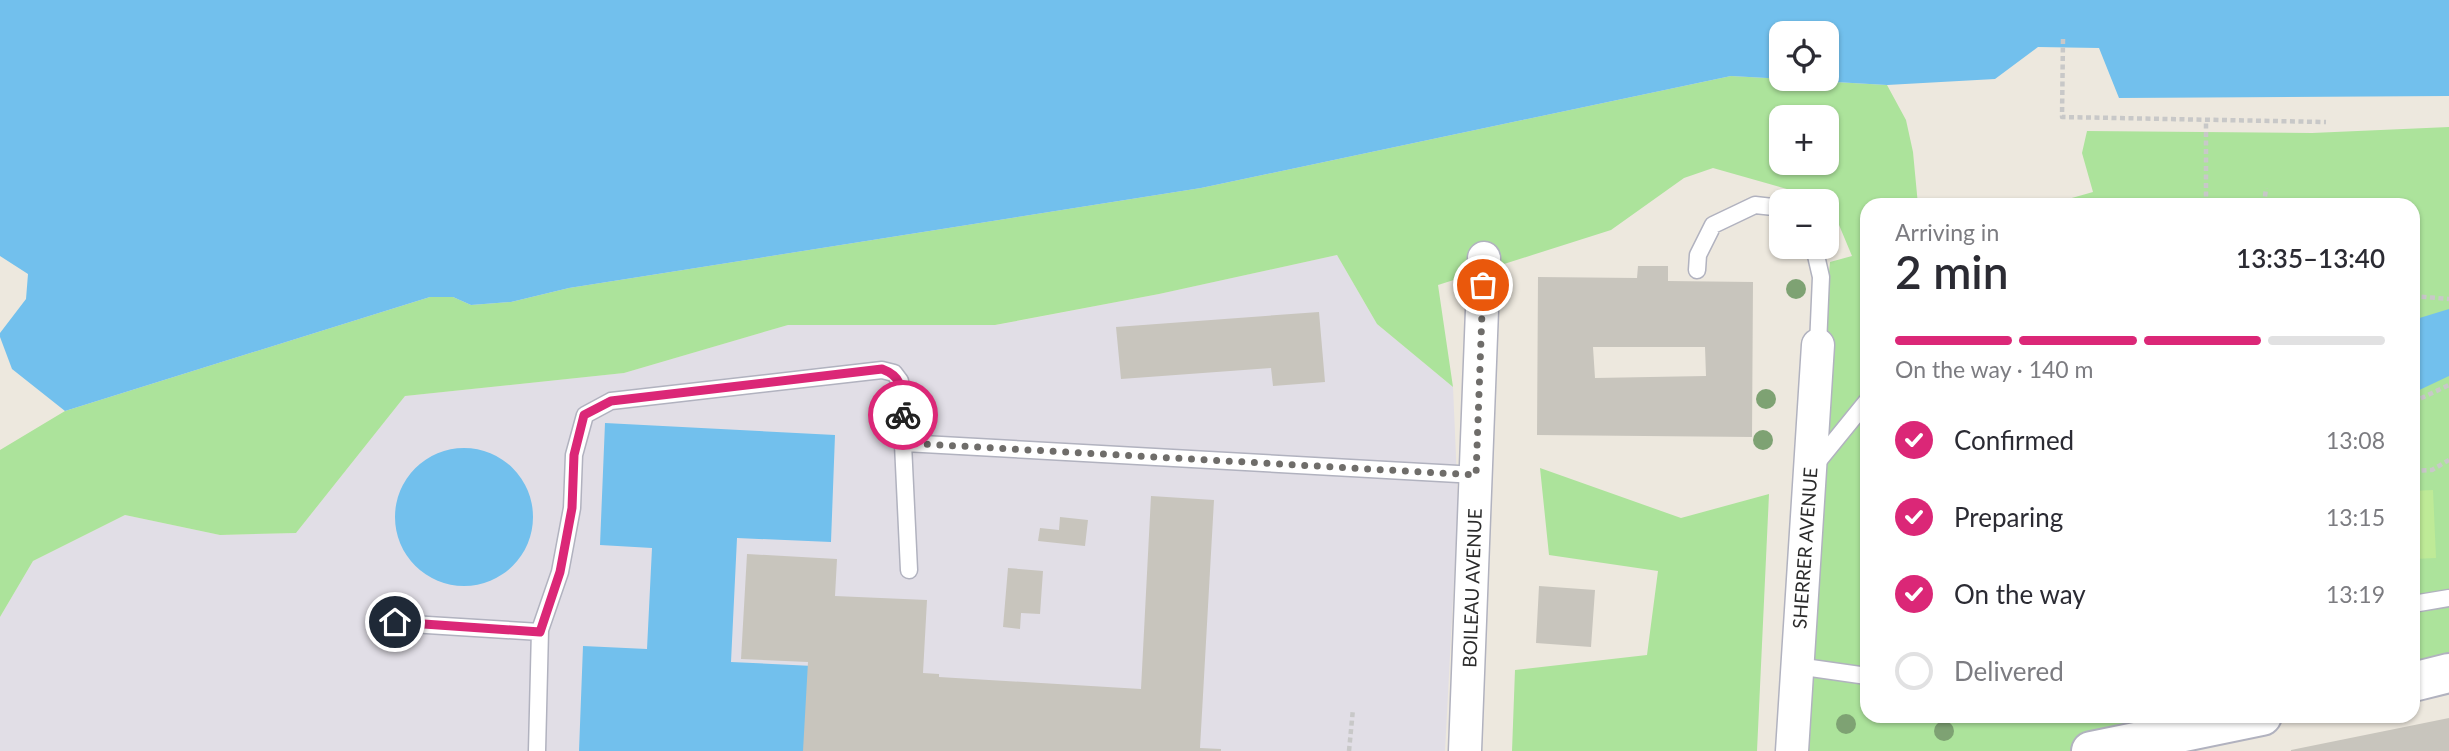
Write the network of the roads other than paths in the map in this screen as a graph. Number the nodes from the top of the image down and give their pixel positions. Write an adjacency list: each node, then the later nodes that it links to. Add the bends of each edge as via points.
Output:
1 (1769, 207): 4 (lane, via 1755,205 1713,225 1698,255)
2 (1483, 258): 9 (street, BOILEAU AVENUE)
3 (1817, 259): 5 (lane, via 1821,277)
4 (1697, 270)
5 (1818, 345): 8 (street, SHERRER AVENUE)
6 (1860, 410): 8 (lane)
7 (905, 443): 9 (lane); 10 (lane); 14 (lane, via 900,382 894,373 882,369 611,401 584,415 574,455 572,508 560,572)
8 (1810, 472): 15 (street, SHERRER AVENUE)
9 (1476, 475): 21 (street, BOILEAU AVENUE)
10 (909, 570)
11 (2449, 598): 12 (lane)
12 (2420, 603)
13 (395, 622): 14 (lane)
14 (540, 632): 20 (lane)
15 (1797, 666): 17 (lane); 22 (street, SHERRER AVENUE)
16 (2449, 673): 18 (main road)
17 (1860, 675)
18 (2420, 679)
19 (2228, 723): 23 (main road)
20 (537, 751)
21 (1465, 751)
22 (1792, 751)
23 (2091, 751)

